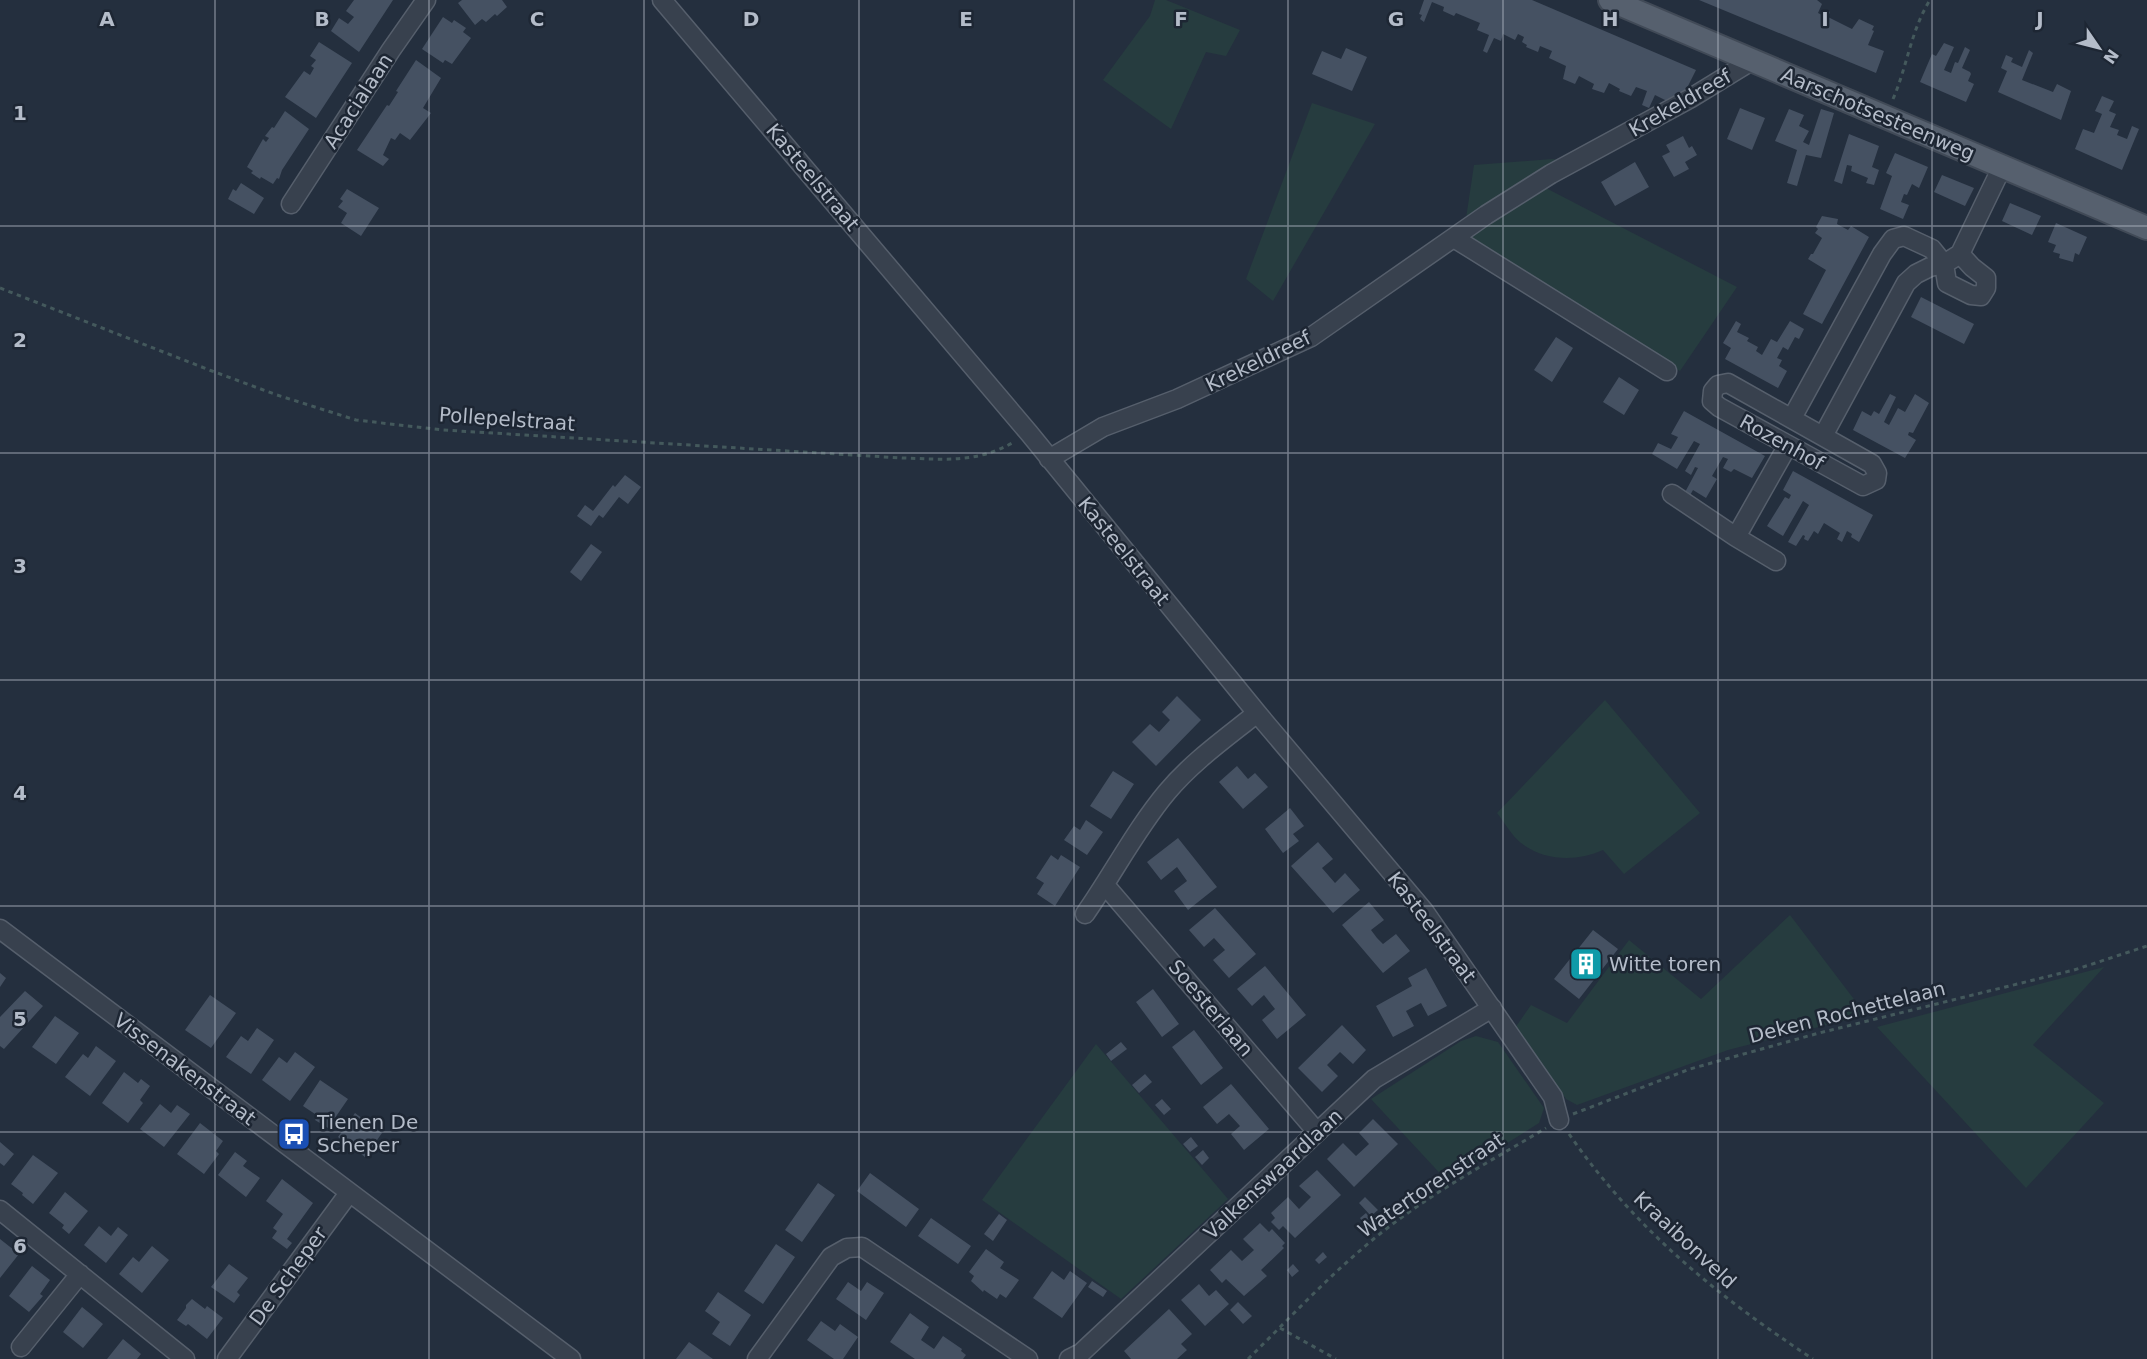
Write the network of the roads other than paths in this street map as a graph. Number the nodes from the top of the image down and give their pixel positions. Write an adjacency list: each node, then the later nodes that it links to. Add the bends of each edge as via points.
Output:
1 (426, 0): 6 (street, Acacialaan)
2 (662, 0): 15 (street, Kasteelstraat)
3 (1610, 0): 4 (main road, Aarschotsesteenweg)
4 (1753, 60): 5 (main road, Aarschotsesteenweg); 8 (street, Krekeldreef, via 1551,174)
5 (2002, 167): 7 (main road, Aarschotsesteenweg); 9 (street)
6 (291, 204)
7 (2147, 228)
8 (1454, 238): 11 (street); 15 (street, Krekeldreef, via 1311,337 1177,399 1103,427)
9 (1960, 254): 10 (street, Rozenhof); 10 (street, Rozenhof, via 1986,278 1981,296 1947,283)
10 (1944, 264): 12 (street, Rozenhof, via 1932,249 1904,236 1893,239); 13 (street, Rozenhof, via 1916,274 1906,283)
11 (1667, 370)
12 (1792, 418): 13 (street, Rozenhof); 14 (street, Rozenhof, via 1728,383 1713,391 1712,401 1719,407)
13 (1823, 436): 14 (street, Rozenhof, via 1872,464 1876,480 1863,486)
14 (1788, 445): 17 (street)
15 (1049, 459): 19 (street, Kasteelstraat)
16 (1672, 494): 17 (street)
17 (1736, 537): 18 (street)
18 (1776, 561)
19 (1257, 713): 20 (street, via 1202,756 1167,792); 23 (street, Kasteelstraat, via 1424,911)
20 (1105, 885): 21 (street); 25 (street, Soesterlaan)
21 (1085, 914)
22 (0, 929): 26 (street, Vissenakenstraat)
23 (1492, 1008): 24 (street, Kasteelstraat, via 1553,1097); 25 (street, Valkenswaardlaan, via 1374,1078)
24 (1559, 1120)
25 (1317, 1132): 35 (street, Valkenswaardlaan, via 1081,1353)
26 (349, 1193): 31 (street, De Scheper); 32 (street, Vissenakenstraat)
27 (0, 1210): 28 (street)
28 (80, 1274): 29 (street); 30 (street)
29 (21, 1347)
30 (185, 1359)
31 (227, 1359)
32 (572, 1359)
33 (757, 1359): 34 (street, via 831,1257 847,1248 862,1247)
34 (1028, 1359)
35 (1069, 1359)

